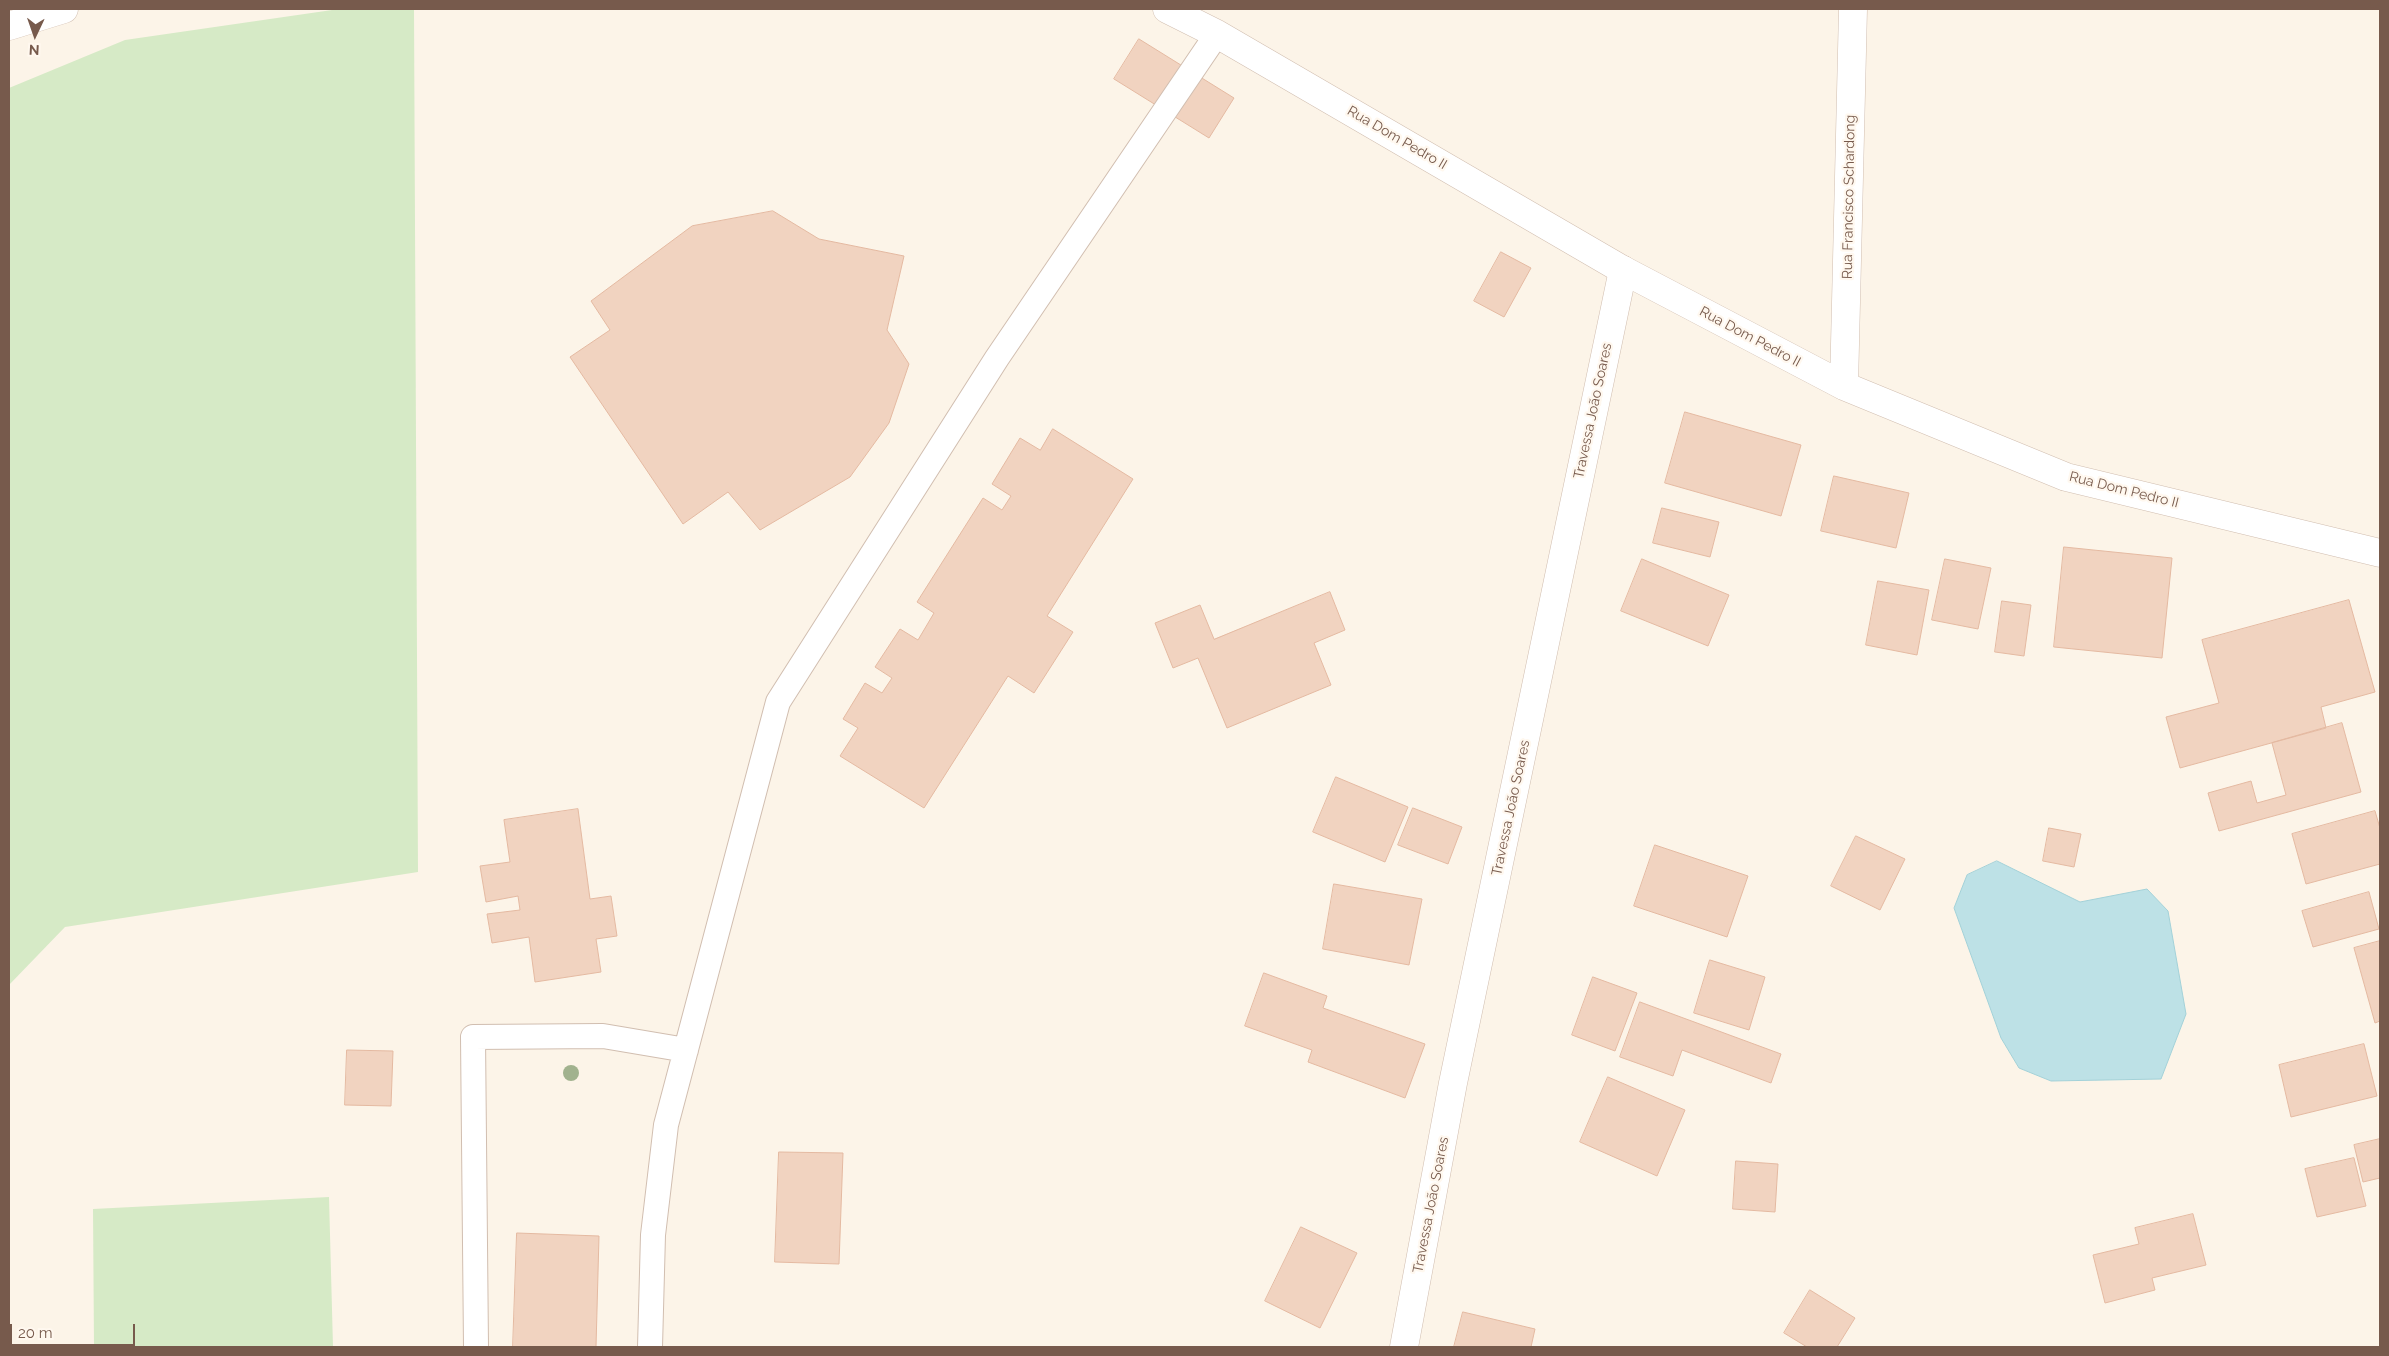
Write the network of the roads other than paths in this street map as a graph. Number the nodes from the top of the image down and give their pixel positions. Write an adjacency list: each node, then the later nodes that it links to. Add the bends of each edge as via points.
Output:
1 (64, 9): 4 (street)
2 (1167, 9): 5 (street, Rua Dom Pedro II)
3 (1853, 9): 7 (street, Rua Francisco Schardong)
4 (9, 26)
5 (1217, 34): 6 (street, Rua Dom Pedro II); 9 (lane, via 997,358 778,702)
6 (1623, 270): 7 (street, Rua Dom Pedro II); 12 (street, Travessa João Soares, via 1453,1084)
7 (1844, 386): 8 (street, Rua Dom Pedro II, via 2066,477)
8 (2380, 553)
9 (686, 1050): 10 (lane, via 603,1036 473,1037); 11 (lane, via 666,1125 653,1235)
10 (476, 1347)
11 (650, 1347)
12 (1404, 1347)

